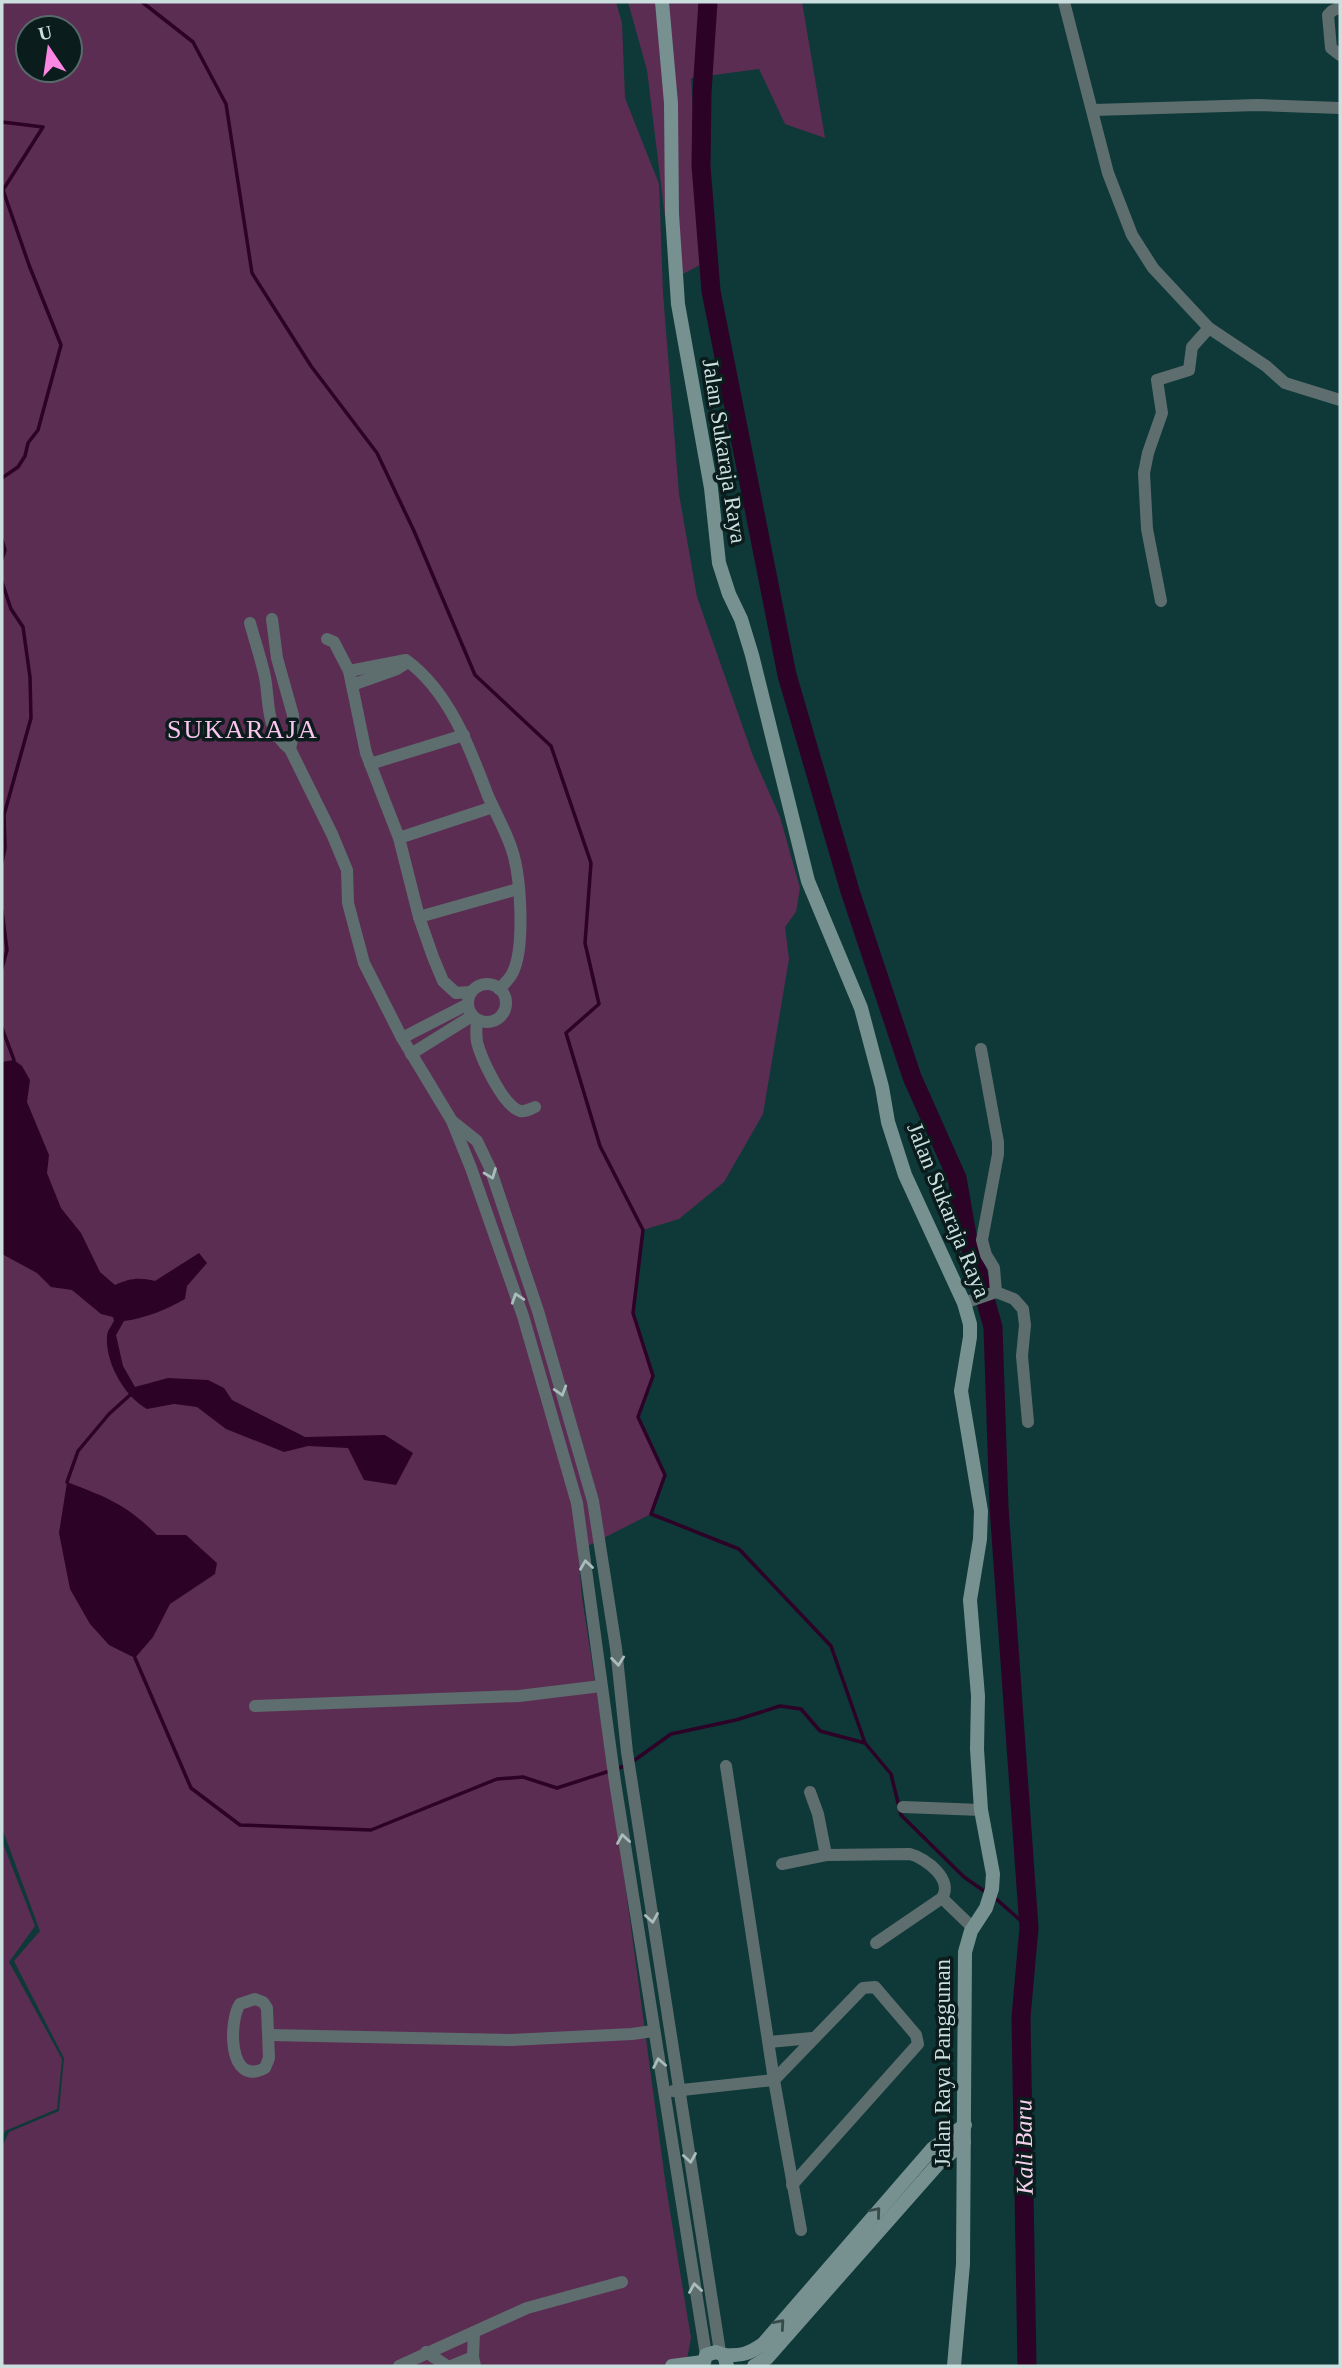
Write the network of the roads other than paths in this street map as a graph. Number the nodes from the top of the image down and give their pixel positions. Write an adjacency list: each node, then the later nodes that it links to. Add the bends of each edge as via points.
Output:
1 (662, 2): 31 (street, Jalan Sukaraja Raya, via 671,103 678,304 711,488 719,563 752,655 808,881 861,1008 905,1175)
2 (1064, 2): 6 (street)
3 (1340, 8): 4 (street, via 1328,15 1331,48)
4 (1340, 55)
5 (1340, 108): 6 (street, via 1258,105)
6 (1094, 110): 7 (street, via 1108,173 1132,235 1166,284)
7 (1209, 328): 8 (street, via 1286,383); 9 (street, via 1192,347 1189,370 1157,380 1162,413 1144,473 1147,529)
8 (1340, 400)
9 (1161, 601)
10 (272, 620): 17 (street, via 293,715)
11 (250, 623): 17 (street, via 274,730)
12 (327, 639): 14 (street, via 334,642)
13 (408, 661): 14 (street); 15 (street); 16 (street, via 427,677)
14 (349, 671): 15 (street)
15 (352, 685): 18 (street)
16 (464, 735): 18 (street); 19 (street)
17 (290, 748): 25 (street, via 347,870 355,937)
18 (370, 764): 20 (street)
19 (493, 807): 20 (street); 21 (street, via 513,853)
20 (399, 838): 22 (street)
21 (519, 889): 22 (street); 23 (street, via 516,960 512,975)
22 (419, 917): 24 (street, via 443,982)
23 (499, 989): 24 (street, via 484,984); 24 (street, via 506,1003 500,1017 493,1021)
24 (472, 1008): 25 (street); 27 (street); 28 (street, via 480,1053 501,1094 518,1111)
25 (402, 1038): 27 (street)
26 (981, 1048): 30 (street, via 998,1142 982,1240 996,1274)
27 (411, 1054): 29 (street)
28 (535, 1107)
29 (452, 1121): 33 (street, one-way to 33, via 477,1141 490,1168 538,1311); 34 (street, one-way to 29, via 519,1305)
30 (994, 1293): 31 (street); 32 (street, via 1014,1299 1025,1314 1022,1356)
31 (968, 1301): 35 (street, Jalan Sukaraja Raya, via 970,1337 961,1391 981,1511)
32 (1028, 1422)
33 (593, 1501): 34 (street); 36 (street)
34 (578, 1503): 37 (street, one-way to 34)
35 (970, 1600): 43 (street, Jalan Raya Panggunan)
36 (613, 1629): 37 (street); 54 (street, one-way to 54, via 627,1752)
37 (595, 1632): 38 (street)
38 (601, 1686): 39 (street, via 507,1696); 49 (street, one-way to 38)
39 (255, 1706)
40 (726, 1766): 52 (street)
41 (810, 1792): 44 (street)
42 (903, 1807): 43 (street)
43 (981, 1810): 47 (street, Jalan Raya Panggunan, via 992,1889)
44 (826, 1855): 45 (street); 46 (street, via 910,1853 921,1857 943,1879)
45 (782, 1864)
46 (942, 1898): 47 (street); 48 (street)
47 (973, 1928): 56 (street, Jalan Raya Panggunan, via 965,1965)
48 (876, 1942)
49 (653, 2031): 50 (street, via 511,2040); 55 (street, one-way to 49)
50 (269, 2035): 50 (street, via 265,2004 254,1999 240,2004 235,2015 235,2051 243,2070 265,2068)
51 (812, 2038): 52 (street); 53 (street); 58 (street, via 869,1986 882,1994 918,2039)
52 (769, 2042): 53 (street)
53 (774, 2080): 54 (street); 58 (street)
54 (679, 2091): 55 (street); 64 (street, one-way to 64)
55 (664, 2092): 64 (street, one-way to 55)
56 (965, 2125): 57 (street, Jalan Raya Panggunan); 60 (street, one-way to 56, via 932,2149)
57 (964, 2142): 60 (street); 70 (street, Jalan Raya Panggunan, via 963,2264)
58 (792, 2185): 59 (street)
59 (801, 2230)
60 (837, 2268): 64 (street, one-way to 60, via 742,2356 763,2344); 69 (street, via 767,2358)
61 (622, 2282): 62 (street, via 527,2308)
62 (474, 2332): 63 (street); 65 (street)
63 (426, 2352): 66 (street); 67 (street)
64 (714, 2360): 68 (street)
65 (474, 2362): 67 (street)
66 (399, 2366)
67 (449, 2366)
68 (672, 2366)
69 (754, 2366)
70 (954, 2366)

